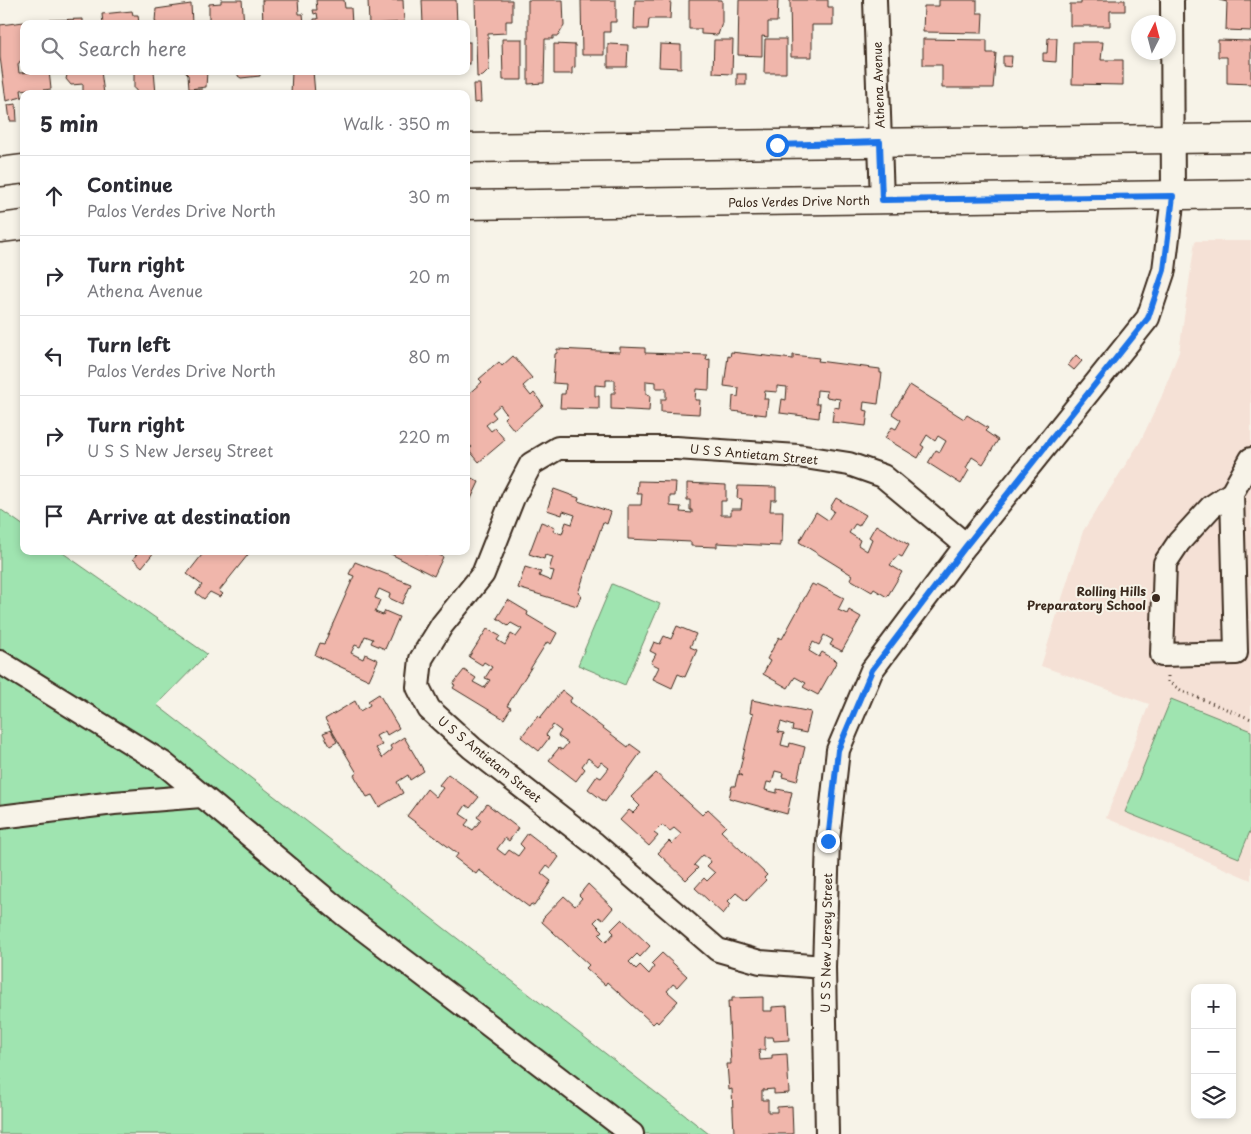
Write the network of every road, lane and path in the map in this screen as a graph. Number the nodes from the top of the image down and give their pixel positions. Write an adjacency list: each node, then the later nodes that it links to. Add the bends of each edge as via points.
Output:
1 (875, 0): 5 (street, Athena Avenue)
2 (1172, 0): 3 (street, U S S New Jersey Street)
3 (1173, 138): 4 (main road); 5 (main road); 10 (street, U S S New Jersey Street)
4 (1251, 138)
5 (880, 142): 6 (main road); 11 (street, Athena Avenue)
6 (470, 148)
7 (20, 170): 8 (main road)
8 (0, 172)
9 (1251, 194): 10 (main road, Palos Verdes Drive North)
10 (1173, 196): 11 (main road, Palos Verdes Drive North); 17 (street, U S S New Jersey Street, via 1164,270 1148,318)
11 (882, 200): 12 (main road, Palos Verdes Drive North)
12 (470, 205)
13 (20, 226): 14 (main road)
14 (0, 228)
15 (1251, 459): 16 (street)
16 (1232, 493): 18 (street, via 1210,507 1165,563 1162,655); 18 (street, via 1236,653)
17 (966, 546): 23 (street, U S S New Jersey Street, via 872,670 838,750 828,841); 23 (street, U S S Antietam Street, via 883,476 849,464 798,456 676,448 558,448 531,464 513,498 483,574 442,625 421,659 418,687 429,709 472,748 595,844 718,950 760,962)
18 (1168, 655): 20 (path, via 1168,682 1184,692)
19 (0, 662): 21 (street, via 163,763)
20 (1251, 719)
21 (201, 796): 22 (street); 24 (street, via 346,916)
22 (0, 817)
23 (824, 967): 25 (street, U S S New Jersey Street)
24 (632, 1134)
25 (827, 1134)

